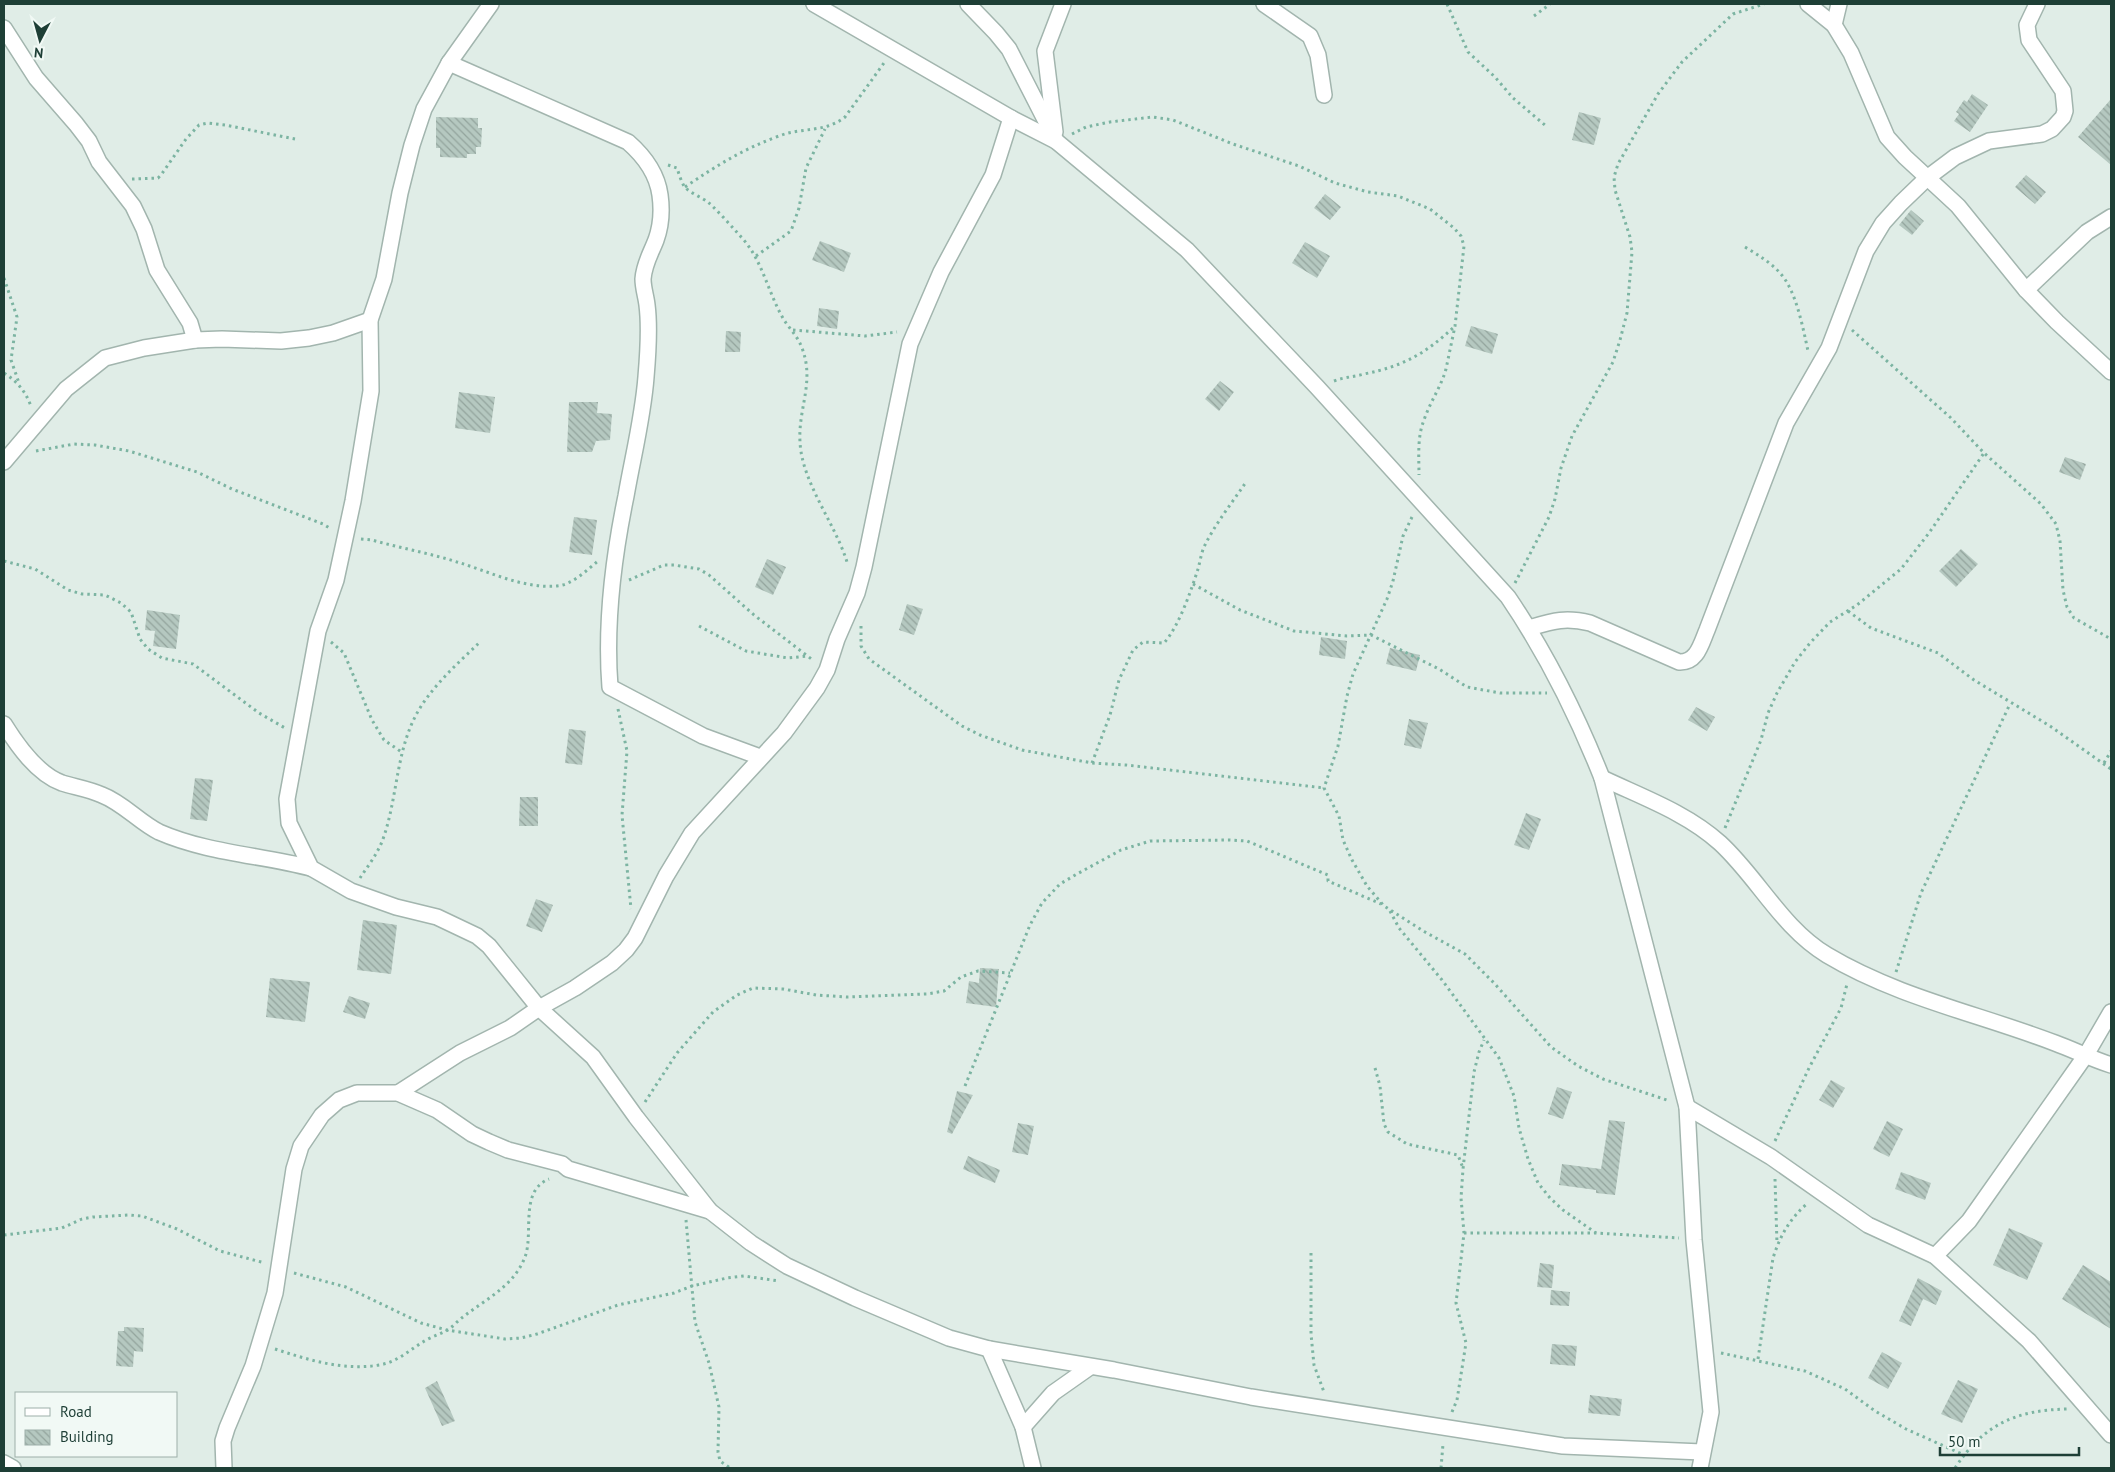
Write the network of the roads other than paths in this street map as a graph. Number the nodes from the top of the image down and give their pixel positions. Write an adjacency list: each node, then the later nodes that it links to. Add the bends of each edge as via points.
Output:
1 (491, 4): 11 (street)
2 (814, 4): 13 (street)
3 (968, 4): 14 (street, via 1008,49)
4 (1063, 4): 14 (street, via 1045,51)
5 (1264, 4): 12 (street, via 1310,36 1318,55)
6 (1808, 4): 9 (street)
7 (1839, 4): 9 (street)
8 (2037, 4): 15 (street, via 2028,24 2029,40 2063,91 2063,117 2042,134 1977,146 1955,157)
9 (1834, 25): 15 (street, via 1851,52 1888,137)
10 (4, 28): 19 (street, via 36,78 89,142 99,162 138,216 157,270 190,323)
11 (449, 63): 18 (street, via 424,109 412,145 384,279); 24 (street, via 628,142 644,157 658,183 661,212 656,241 644,265 643,280 647,306 646,376 639,435 612,584 608,642 610,687 703,736)
12 (1324, 95)
13 (1011, 118): 14 (street); 24 (street, via 993,175 940,272 910,344 864,567 827,670 784,733)
14 (1056, 141): 22 (street, via 1187,250 1508,597)
15 (1927, 178): 17 (street, via 1973,222); 22 (street, via 1883,223 1866,251 1829,348 1786,423 1707,630 1692,659 1679,662 1574,619 1558,619)
16 (2111, 217): 17 (street, via 2087,232)
17 (2026, 290): 20 (street)
18 (370, 320): 19 (street, via 333,333 281,341); 26 (street, via 371,391 362,450 346,539 318,631 287,799 289,823)
19 (195, 340): 21 (street, via 105,358 66,389)
20 (2111, 372)
21 (5, 460)
22 (1529, 628): 25 (street, via 1586,738)
23 (4, 724): 26 (street, via 12,737 51,778 102,795 159,832 222,851)
24 (760, 757): 27 (street, via 692,833 626,950 575,988)
25 (1602, 778): 29 (street, via 1673,810 1720,843 1752,876 1786,921 1826,954 1892,986); 32 (street)
26 (311, 868): 27 (street, via 351,891 437,917 477,936 489,946)
27 (539, 1008): 31 (street); 33 (street, via 593,1057 636,1118)
28 (2111, 1012): 29 (street)
29 (2086, 1055): 30 (street); 34 (street, via 1969,1221)
30 (2111, 1065)
31 (398, 1093): 33 (street, via 508,1150); 42 (street, via 357,1093 339,1100 322,1115 301,1146 294,1169 275,1293 245,1388 223,1441)
32 (1687, 1107): 34 (street, via 1771,1157 1868,1225); 39 (street, via 1694,1240 1711,1412)
33 (710, 1211): 35 (street, via 750,1243 787,1266 949,1338)
34 (1936, 1256): 38 (street, via 2029,1341)
35 (989, 1349): 36 (street); 37 (street)
36 (1090, 1367): 37 (street, via 1052,1393); 39 (street, via 1251,1397 1563,1446)
37 (1023, 1427): 43 (street)
38 (2111, 1435)
39 (1702, 1452): 44 (street)
40 (4, 1463): 41 (street)
41 (13, 1468)
42 (224, 1468)
43 (1033, 1468)
44 (1700, 1468)

